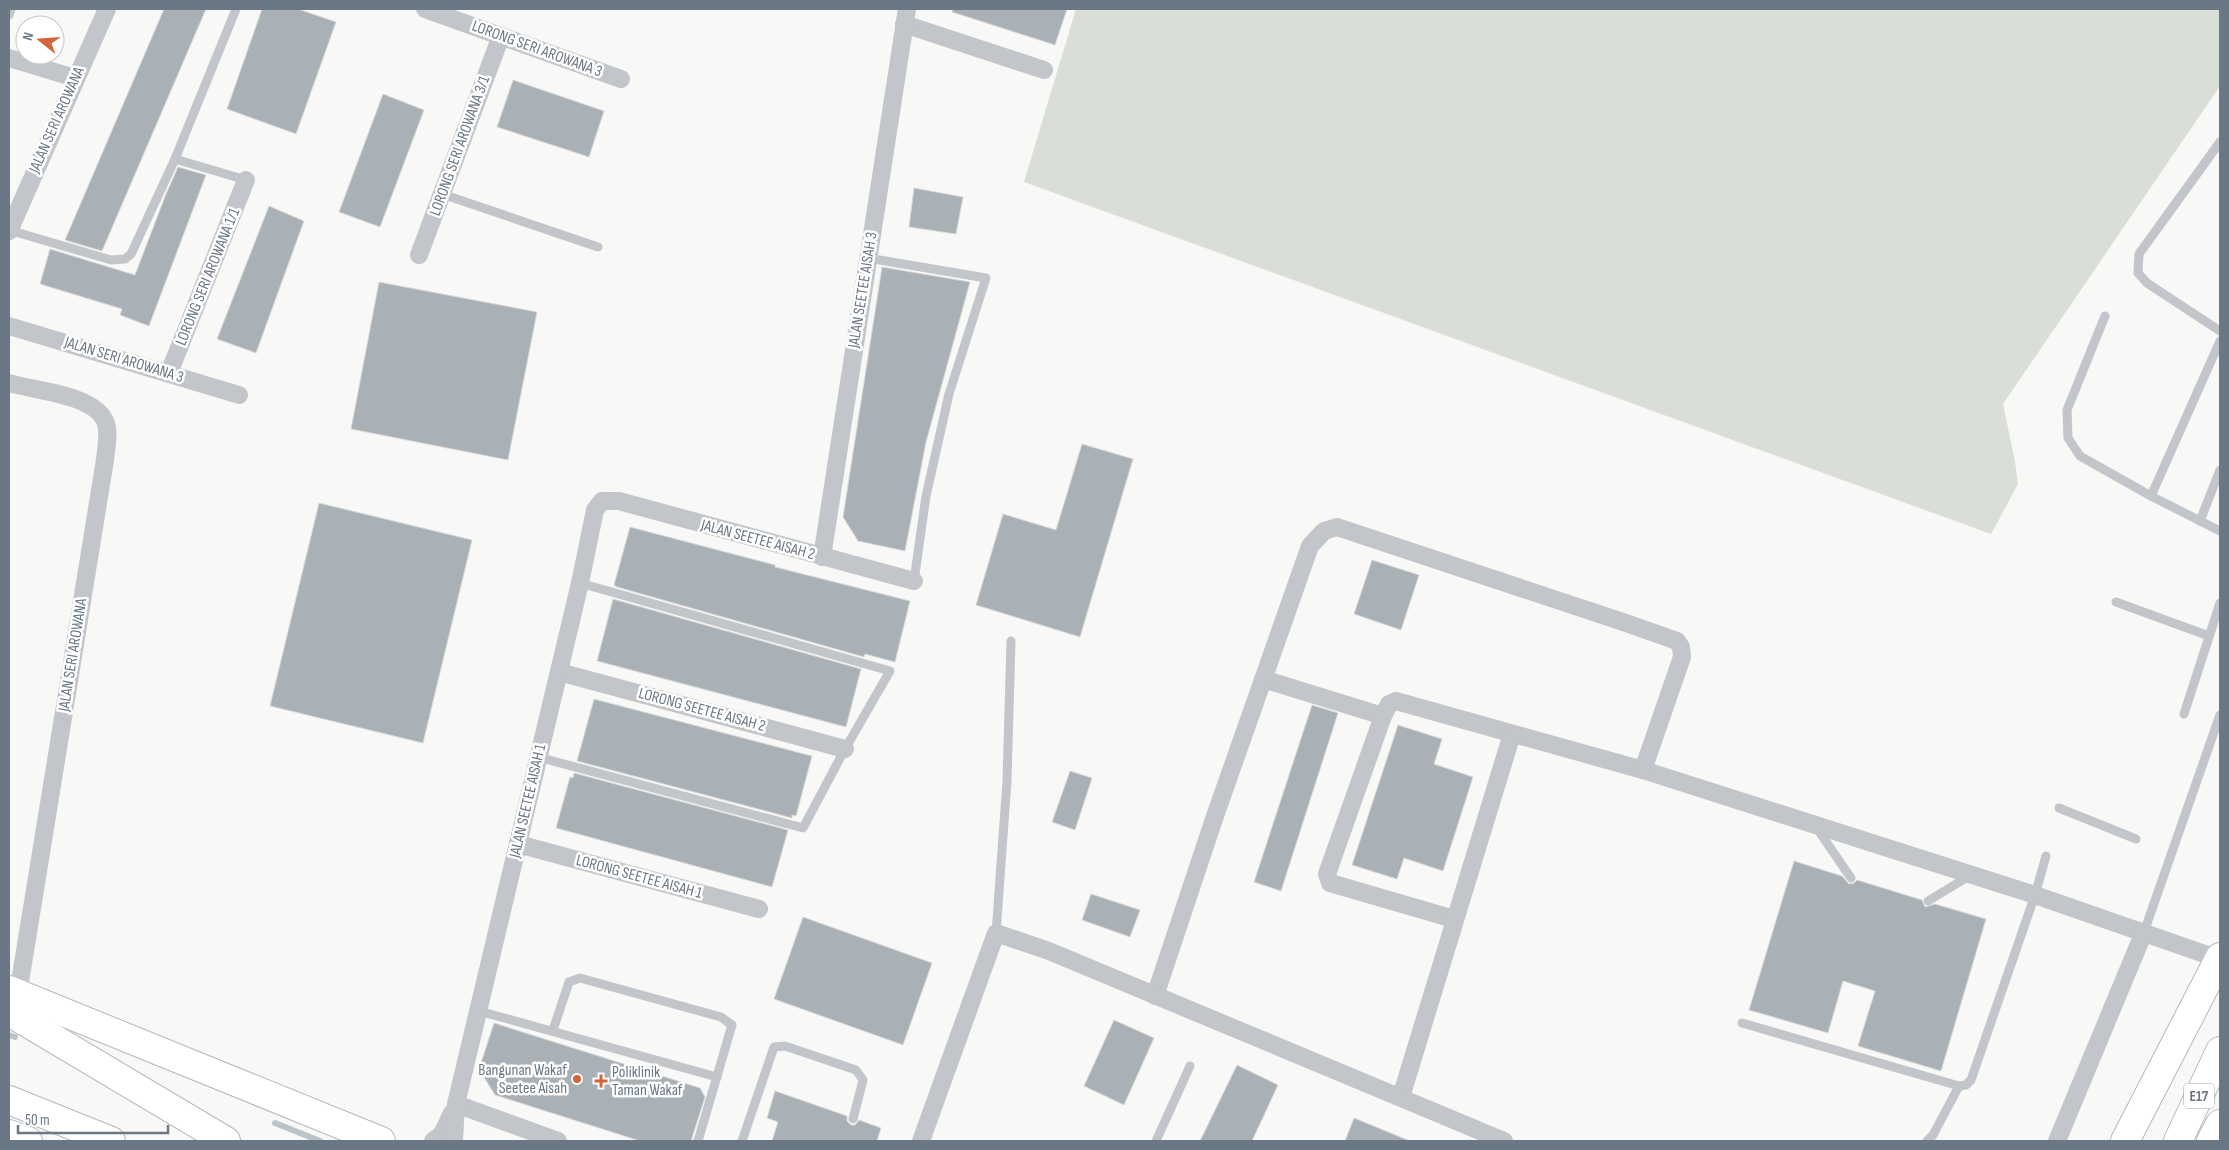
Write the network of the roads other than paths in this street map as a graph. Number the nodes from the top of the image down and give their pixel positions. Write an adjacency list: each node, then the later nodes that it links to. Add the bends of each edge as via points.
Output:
1 (11, 9): 5 (lane)
2 (107, 9): 10 (street, JALAN SERI AROWANA)
3 (236, 9): 13 (lane)
4 (425, 9): 7 (street, LORONG SERI AROWANA 3)
5 (9, 15)
6 (905, 16): 9 (street, JALAN SEETEE AISAH 3); 19 (street, JALAN SEETEE AISAH 3)
7 (501, 36): 11 (street, LORONG SERI AROWANA 3); 15 (street, LORONG SERI AROWANA 3/1)
8 (9, 58): 10 (street)
9 (1044, 70)
10 (75, 78): 16 (street, JALAN SERI AROWANA)
11 (621, 78)
12 (2220, 142): 22 (lane, via 2139,254 2138,273 2147,283)
13 (175, 159): 14 (lane); 16 (lane, via 131,254 125,259 111,260)
14 (246, 180): 24 (street, LORONG SERI AROWANA 1/1)
15 (442, 194): 17 (lane); 18 (street, LORONG SERI AROWANA 3/1)
16 (9, 231)
17 (598, 247)
18 (419, 255)
19 (868, 258): 32 (street, JALAN SEETEE AISAH 3); 33 (lane, via 986,278 945,412 926,496)
20 (2105, 316): 28 (lane, via 2067,410 2068,438 2080,456)
21 (9, 326): 24 (street, JALAN SERI AROWANA 3)
22 (2220, 332)
23 (2220, 341): 28 (lane)
24 (169, 373): 26 (street, JALAN SERI AROWANA 3)
25 (9, 383): 63 (street, JALAN SERI AROWANA, via 76,399 97,409 105,422 107,437)
26 (239, 395)
27 (2220, 470): 30 (lane)
28 (2151, 496): 30 (lane)
29 (602, 502): 32 (street, JALAN SEETEE AISAH 2, via 619,501); 34 (street, JALAN SEETEE AISAH 1, via 595,510)
30 (2200, 520): 31 (lane)
31 (2220, 531)
32 (822, 557): 33 (street, JALAN SEETEE AISAH 2)
33 (914, 580)
34 (580, 583): 39 (street, JALAN SEETEE AISAH 1); 45 (lane, via 890,671)
35 (2116, 602): 37 (lane)
36 (2220, 603): 37 (lane)
37 (2209, 636): 41 (lane)
38 (1011, 641): 60 (lane, via 1007,781)
39 (559, 672): 45 (street, LORONG SEETEE AISAH 2); 46 (street, JALAN SEETEE AISAH 1)
40 (1263, 679): 43 (street); 47 (street, via 1310,546 1324,531 1336,527 1676,641 1681,647 1682,657); 62 (street)
41 (2184, 714)
42 (2220, 715): 59 (lane)
43 (1382, 716): 44 (street, via 1389,704 1396,701); 58 (street, via 1327,874 1330,883)
44 (1512, 734): 47 (street); 58 (street)
45 (845, 749): 46 (lane, via 804,828)
46 (538, 757): 51 (street, JALAN SEETEE AISAH 1)
47 (1643, 770): 49 (street)
48 (2059, 808): 50 (lane)
49 (1815, 826): 53 (street); 54 (lane)
50 (2136, 839)
51 (518, 844): 57 (street, LORONG SEETEE AISAH 1); 64 (street, JALAN SEETEE AISAH 1)
52 (2046, 856): 55 (lane)
53 (1971, 875): 55 (street); 56 (lane)
54 (1851, 878)
55 (2035, 895): 59 (street); 70 (lane, via 1971,1080)
56 (1928, 902)
57 (759, 909)
58 (1454, 919): 71 (street)
59 (2144, 932): 61 (street); 90 (street)
60 (996, 933): 62 (street, via 1049,951); 86 (street)
61 (2220, 958): 91 (highway)
62 (1155, 996): 71 (street)
63 (12, 999): 79 (highway); 80 (highway)
64 (479, 1011): 66 (lane); 73 (street, JALAN SEETEE AISAH 1)
65 (1742, 1023): 70 (lane)
66 (553, 1030): 69 (lane); 69 (lane, via 569,982 580,978 721,1017 732,1025)
67 (2220, 1051): 92 (highway, E17)
68 (1190, 1066): 87 (lane)
69 (717, 1077): 84 (lane)
70 (1959, 1086): 89 (lane)
71 (1400, 1097): 88 (street)
72 (9, 1100): 78 (highway)
73 (456, 1104): 81 (street, JALAN SEETEE AISAH 1, via 442,1134); 82 (street, JALAN SEETEE AISAH 1); 83 (street)
74 (853, 1118): 85 (lane, via 862,1080 856,1070 785,1046 774,1047)
75 (2220, 1124): 93 (highway, E17)
76 (9, 1134): 77 (highway)
77 (28, 1141)
78 (111, 1141)
79 (226, 1141)
80 (381, 1141)
81 (433, 1141)
82 (454, 1141)
83 (558, 1141)
84 (698, 1141)
85 (742, 1141)
86 (921, 1141)
87 (1156, 1141)
88 (1504, 1141)
89 (1927, 1141)
90 (2057, 1141)
91 (2125, 1141)
92 (2178, 1141)
93 (2211, 1141)

